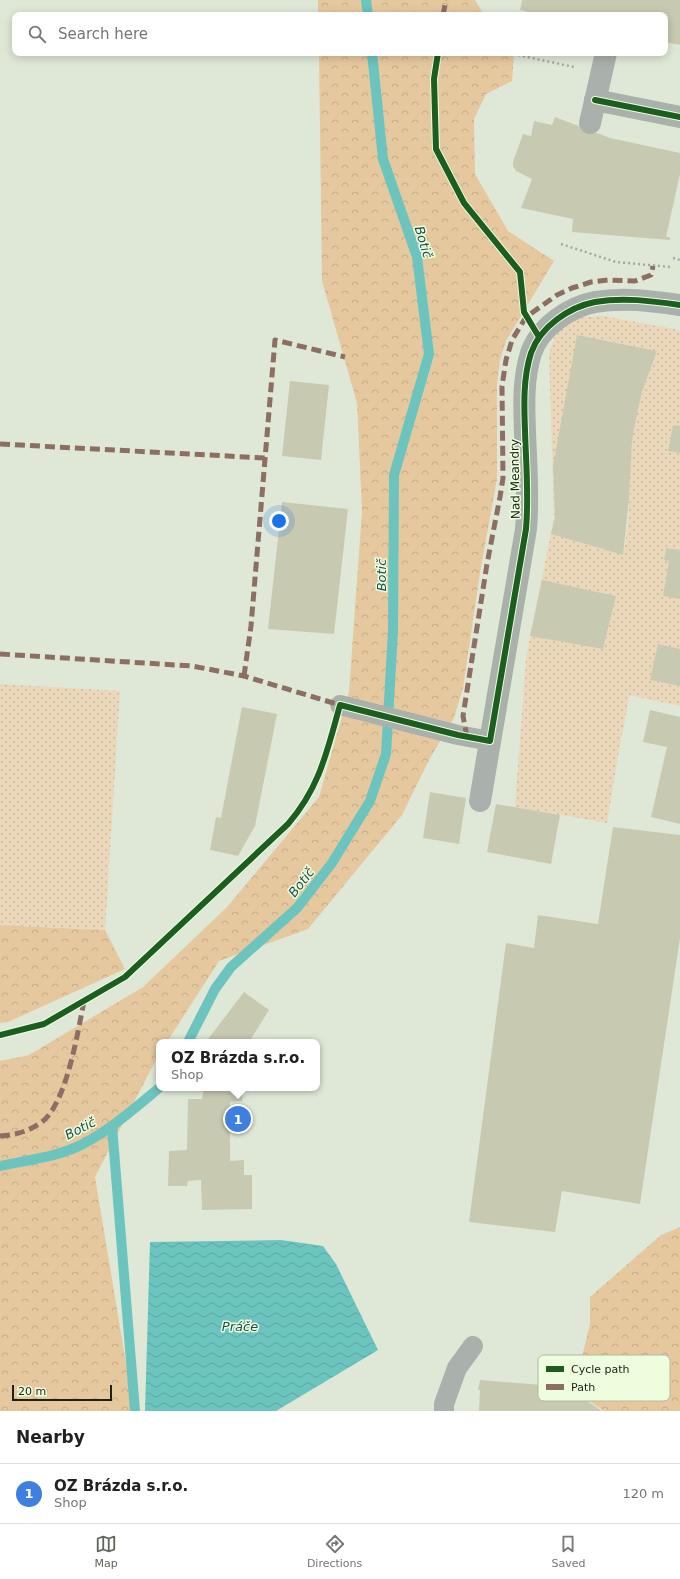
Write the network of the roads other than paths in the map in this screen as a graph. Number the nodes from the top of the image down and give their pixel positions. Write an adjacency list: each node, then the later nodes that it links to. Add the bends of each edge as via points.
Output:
1 (605, 56): 2 (street)
2 (596, 100): 3 (street); 4 (street)
3 (680, 117)
4 (590, 123)
5 (680, 305): 7 (street, Nad Meandry, via 615,300 582,305 548,327 531,352 524,390 528,506 526,528)
6 (345, 706): 7 (lane)
7 (490, 741): 8 (street, Nad Meandry)
8 (480, 801)
9 (473, 1346): 10 (lane, via 457,1368 444,1404)
10 (444, 1411)

